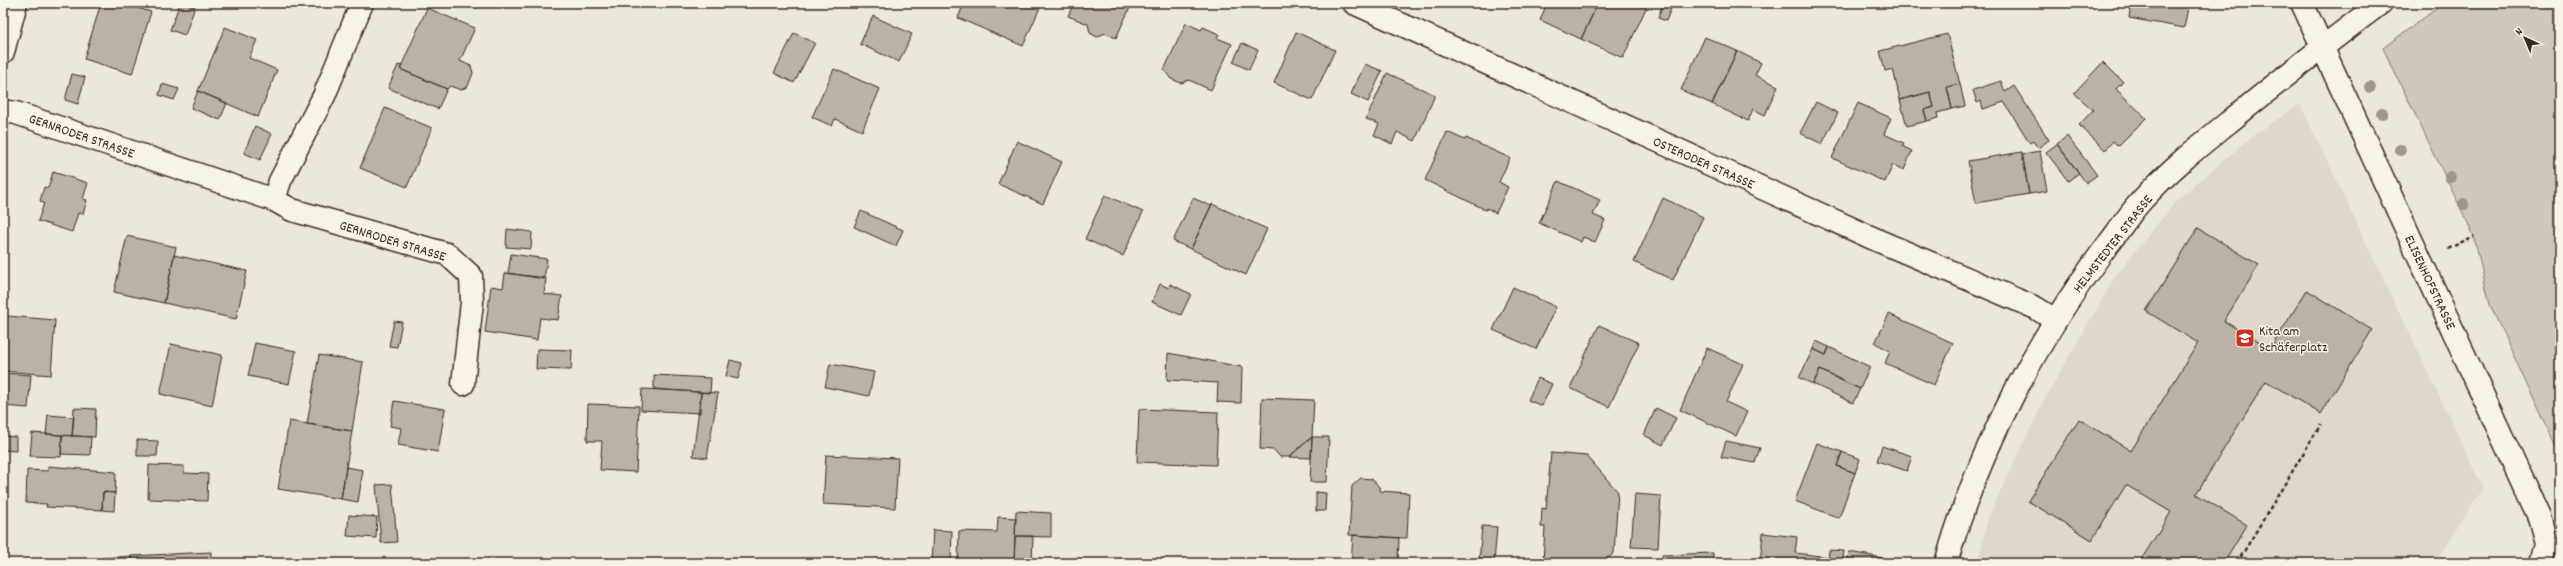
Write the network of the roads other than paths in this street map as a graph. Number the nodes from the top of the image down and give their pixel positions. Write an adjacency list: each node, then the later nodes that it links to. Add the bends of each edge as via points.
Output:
1 (16, 3): 7 (street)
2 (362, 3): 9 (street, via 324,96 280,180)
3 (1354, 3): 10 (street, OSTERODER STRASSE, via 1879,241 2036,308)
4 (2302, 3): 6 (street, ELISENHOFSTRASSE)
5 (2381, 3): 6 (street, HELMSTEDTER STRASSE)
6 (2323, 46): 10 (street, HELMSTEDTER STRASSE, via 2197,148 2142,200); 13 (street, ELISENHOFSTRASSE, via 2539,517 2546,543)
7 (3, 52)
8 (3, 111): 9 (street, GERNRODER STRASSE, via 16,113)
9 (274, 200): 11 (street, GERNRODER STRASSE, via 292,210 447,254 471,276 472,302)
10 (2054, 320): 12 (street, HELMSTEDTER STRASSE, via 2001,422 1970,495)
11 (463, 384)
12 (1946, 563)
13 (2541, 563)

